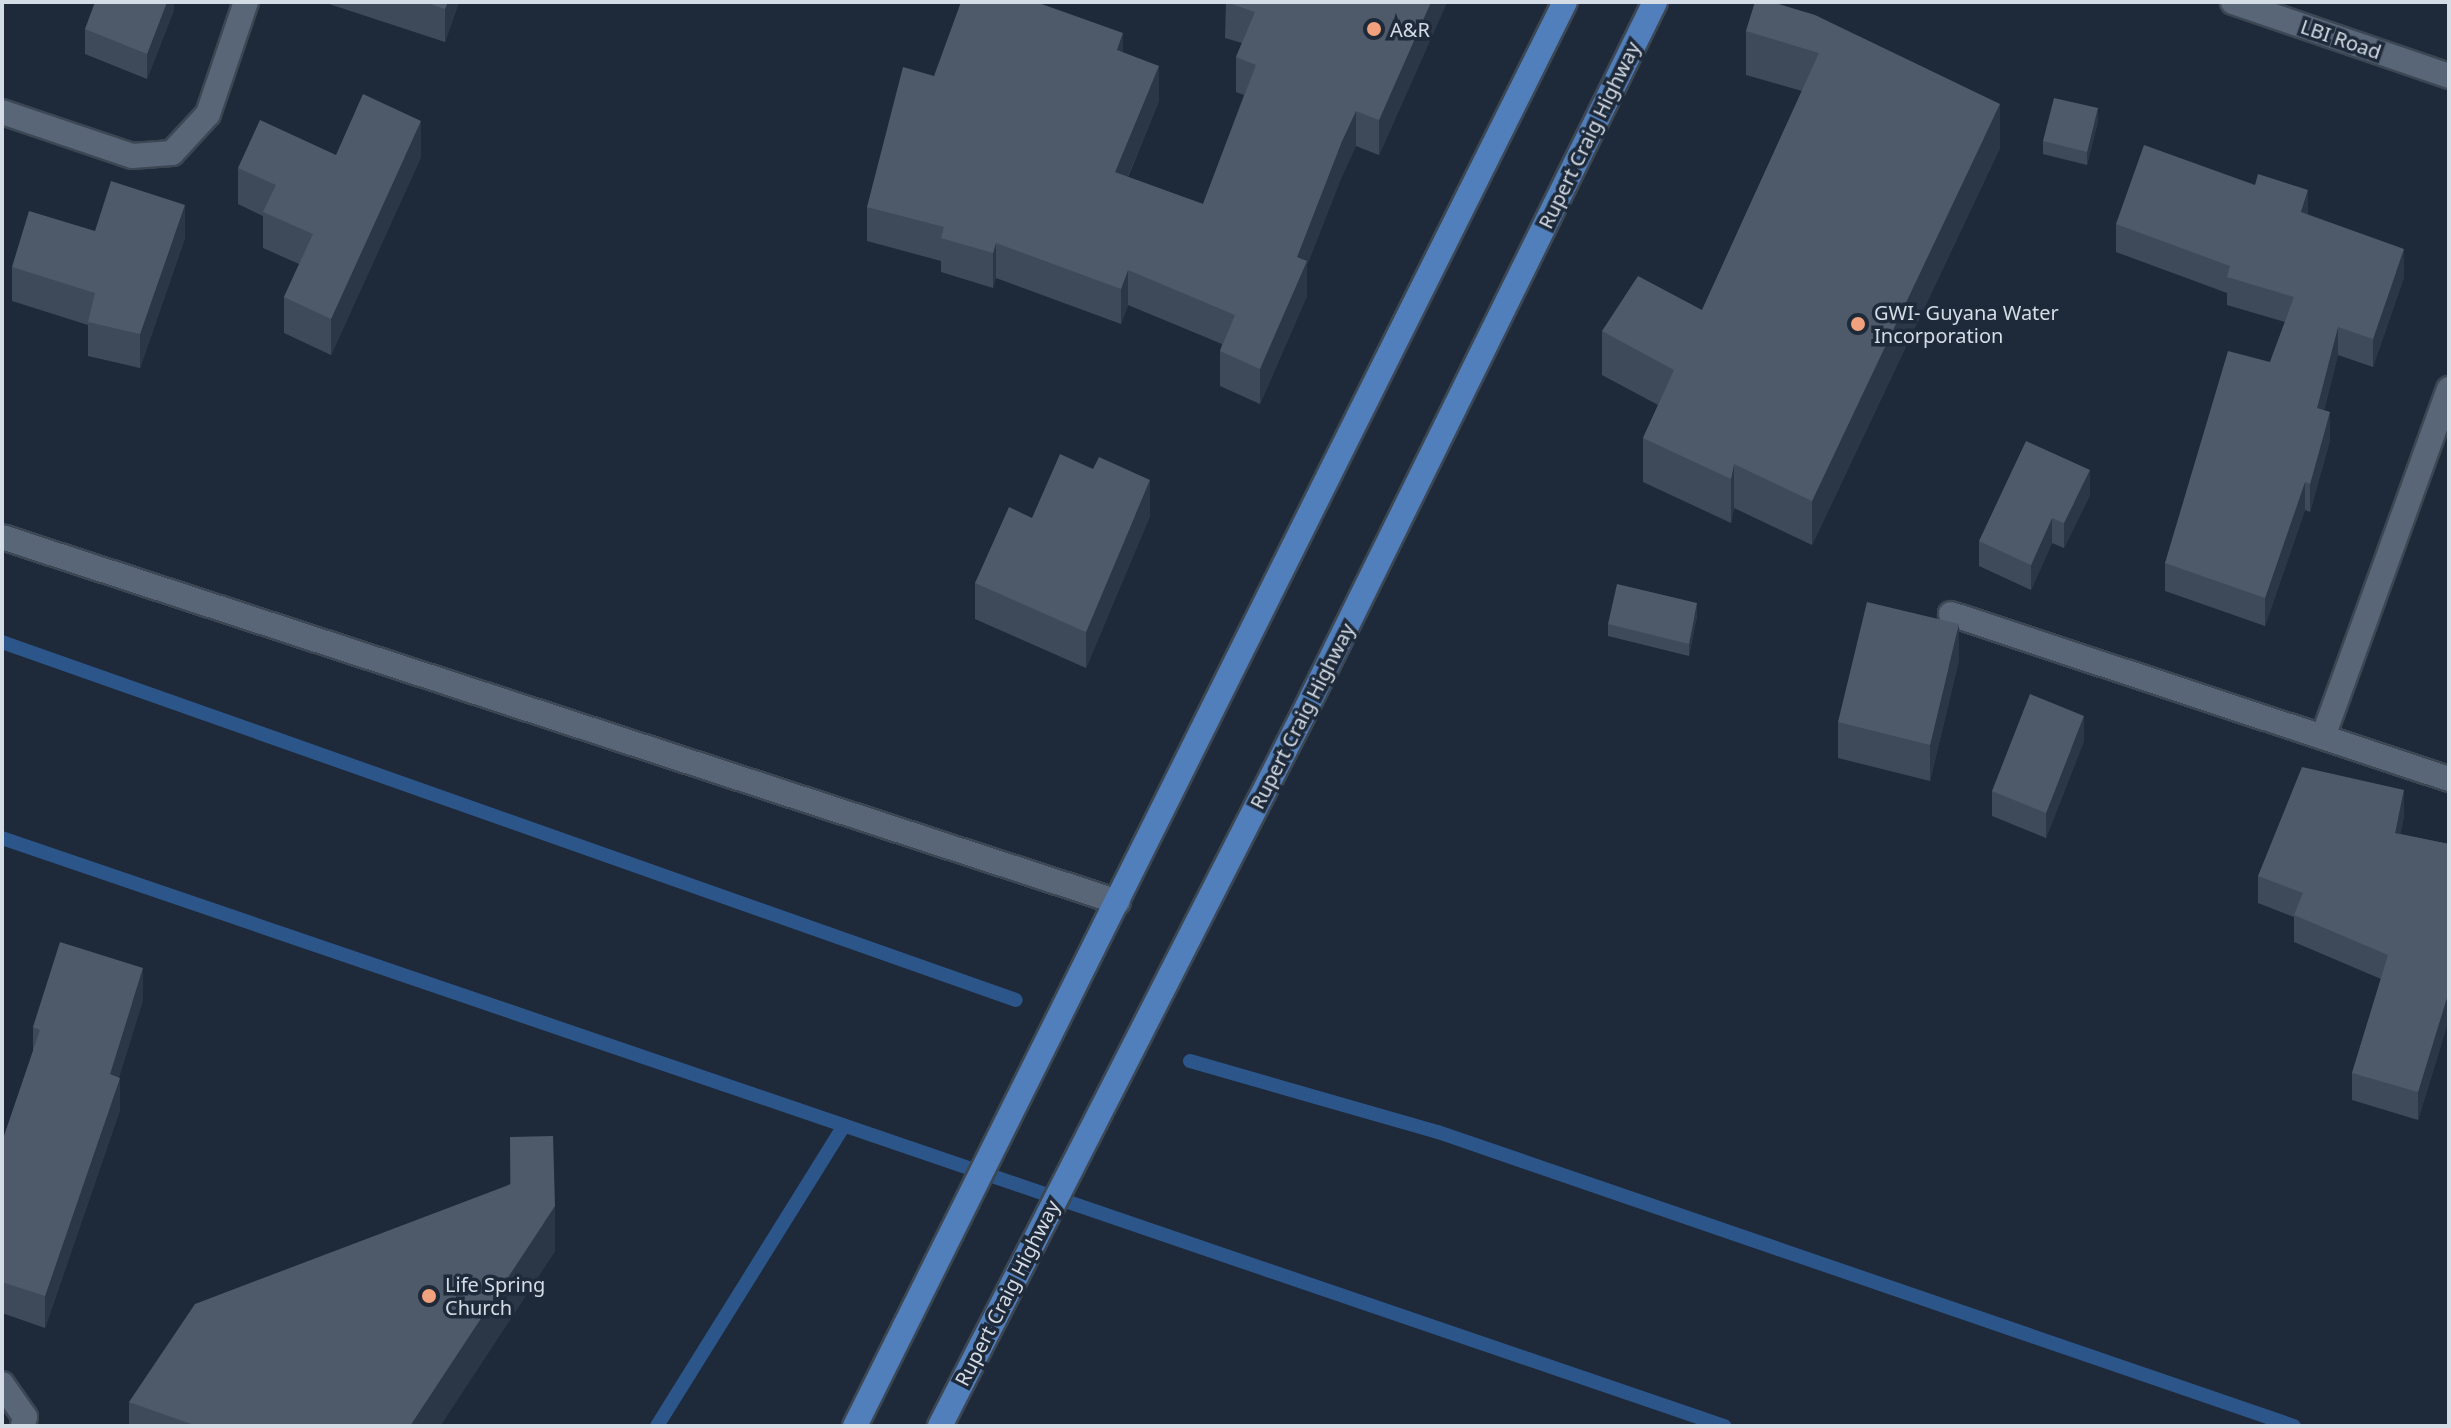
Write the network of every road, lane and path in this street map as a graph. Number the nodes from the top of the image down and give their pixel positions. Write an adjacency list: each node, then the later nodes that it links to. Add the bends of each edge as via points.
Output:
1 (246, 2): 6 (street, via 208,114 172,153 132,156)
2 (1565, 2): 12 (main road)
3 (1655, 2): 16 (main road, Rupert Craig Highway, via 1303,715)
4 (2233, 2): 5 (street, LBI Road)
5 (2449, 76)
6 (2, 112)
7 (2449, 389): 10 (street)
8 (2, 537): 12 (street)
9 (1951, 614): 10 (street)
10 (2323, 737): 11 (street)
11 (2449, 779)
12 (1118, 902): 15 (main road)
13 (2, 1384): 14 (street, via 25,1417)
14 (23, 1426)
15 (855, 1426)
16 (940, 1426)

